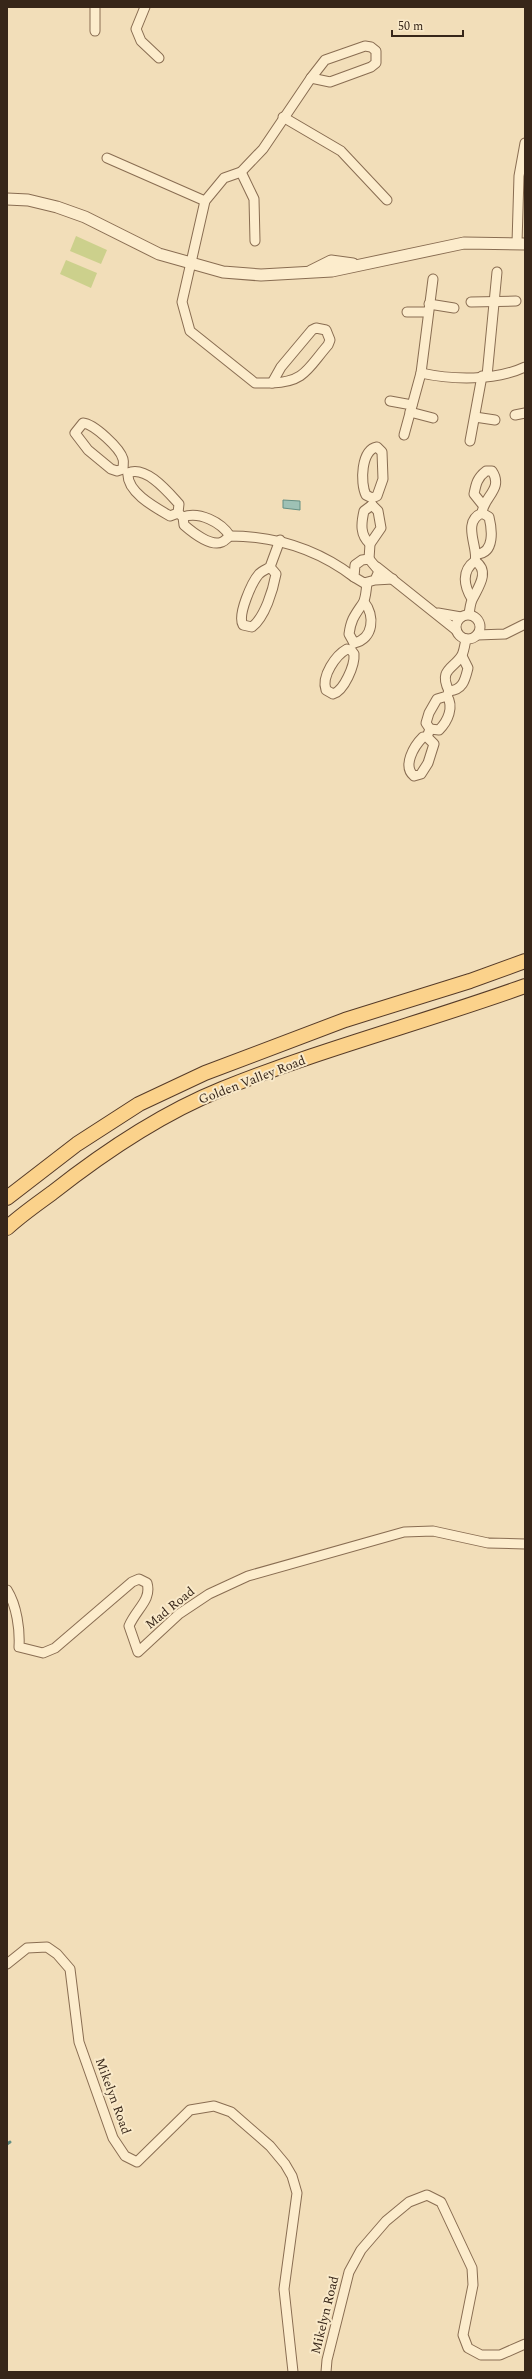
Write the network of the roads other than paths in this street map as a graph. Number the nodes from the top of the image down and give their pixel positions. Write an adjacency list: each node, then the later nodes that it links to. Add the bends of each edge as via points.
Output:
1 (95, 7): 3 (street)
2 (145, 7): 4 (street, via 136,29 141,41)
3 (95, 31)
4 (159, 58)
5 (311, 78): 5 (street, via 330,82 372,67 376,63 376,51 364,46 325,60); 6 (street)
6 (284, 117): 9 (street, via 263,149); 12 (street, via 341,152)
7 (525, 143): 10 (street)
8 (107, 158): 13 (street)
9 (241, 172): 13 (street, via 224,178); 14 (street, via 254,199)
10 (522, 177): 15 (street)
11 (7, 200): 16 (street, via 28,200 58,207 85,217 159,254)
12 (386, 200)
13 (205, 201): 16 (street)
14 (255, 241)
15 (521, 244): 16 (street, via 464,243 359,265 331,261 307,273 261,275 223,272)
16 (190, 263): 28 (street, via 182,302 190,330 255,383)
17 (497, 272): 21 (street)
18 (433, 279): 22 (street)
19 (516, 301): 21 (street)
20 (471, 302): 21 (street)
21 (495, 303): 27 (street)
22 (428, 308): 23 (street); 24 (street); 26 (street)
23 (454, 308)
24 (407, 312)
25 (525, 367): 27 (street, via 512,372)
26 (421, 373): 27 (street, via 442,378); 30 (street)
27 (484, 376): 33 (street)
28 (272, 383): 28 (street, via 300,378 328,345 330,340 326,330 312,330 280,367)
29 (390, 401): 30 (street)
30 (411, 409): 34 (street); 36 (street)
31 (525, 413): 32 (street)
32 (515, 415)
33 (474, 416): 35 (street); 37 (street)
34 (433, 418)
35 (495, 420)
36 (404, 435)
37 (470, 441)
38 (125, 471): 38 (street, via 124,460 118,450 94,427 83,423 75,433 80,440 110,469); 40 (street, via 127,479 141,497 170,516); 40 (street, via 138,472 149,477 179,504)
39 (372, 502): 39 (street, via 383,479 382,452 376,447 371,448 366,454 363,484 366,495); 43 (street, via 364,512 362,528 364,537); 43 (street, via 378,511 381,528)
40 (180, 515): 41 (street, via 202,517 218,524); 41 (street, via 190,531 215,543 222,542)
41 (230, 536): 42 (street, via 256,536)
42 (280, 540): 47 (street, via 316,553); 48 (street)
43 (370, 544): 45 (street)
44 (476, 557): 44 (street, via 471,537 472,525 482,509 488,517 491,537 488,548); 53 (street, via 469,566 465,578); 53 (street, via 484,572)
45 (369, 559): 46 (street); 49 (street)
46 (355, 565): 47 (street); 50 (street)
47 (341, 566): 50 (street)
48 (270, 567): 48 (street, via 260,573 254,581 242,611 240,620 243,624 252,627 256,624 269,597 276,574)
49 (377, 567): 51 (street); 52 (street, via 379,571)
50 (354, 577): 52 (street, via 357,580)
51 (393, 579): 52 (street); 55 (street)
52 (371, 582): 54 (street)
53 (472, 599): 56 (street)
54 (364, 602): 63 (street, via 354,613 350,627 349,634); 63 (street, via 372,615 372,622 365,637)
55 (438, 613): 56 (street); 59 (street)
56 (465, 615): 57 (street, via 477,619); 59 (street, via 457,624)
57 (479, 624): 60 (street); 61 (street)
58 (525, 624): 60 (street, via 505,634)
59 (456, 630): 62 (street)
60 (492, 633): 61 (street)
61 (477, 635): 62 (street)
62 (466, 639): 64 (street)
63 (353, 646): 63 (street, via 338,656 326,679 326,690 332,694 340,689 353,664)
64 (462, 656): 65 (street, via 449,668 445,682); 65 (street, via 468,668 465,680 461,686)
65 (448, 693): 65 (street, via 437,699 432,706 426,723 429,733 439,730 448,718)
66 (525, 960): 68 (main road, Golden Valley Road, via 470,981 345,1020 205,1073 139,1104 77,1144)
67 (525, 986): 69 (main road, Golden Valley Road, via 477,1004 352,1042 221,1090 148,1126 90,1163)
68 (7, 1198)
69 (7, 1228)
70 (525, 1544): 71 (street, Mad Road, via 488,1543 433,1530 404,1532 248,1576 209,1594 179,1614 138,1652 129,1626 134,1613 146,1600 149,1591 147,1583 139,1579 132,1582 55,1648 43,1653 20,1647 20,1633 11,1596)
71 (7, 1590)
72 (7, 1964): 74 (street, Mikelyn Road, via 27,1948 46,1947 57,1954 70,1969 79,2042 113,2138 125,2156 137,2162 190,2110 214,2106 231,2112 270,2146 285,2164 292,2176 296,2193 284,2289)
73 (525, 2344): 75 (street, Mikelyn Road, via 500,2355 481,2355 468,2348 463,2335 473,2285 472,2268 441,2202 427,2195 409,2202 386,2221 358,2256 349,2272)
74 (293, 2372)
75 (326, 2372)

